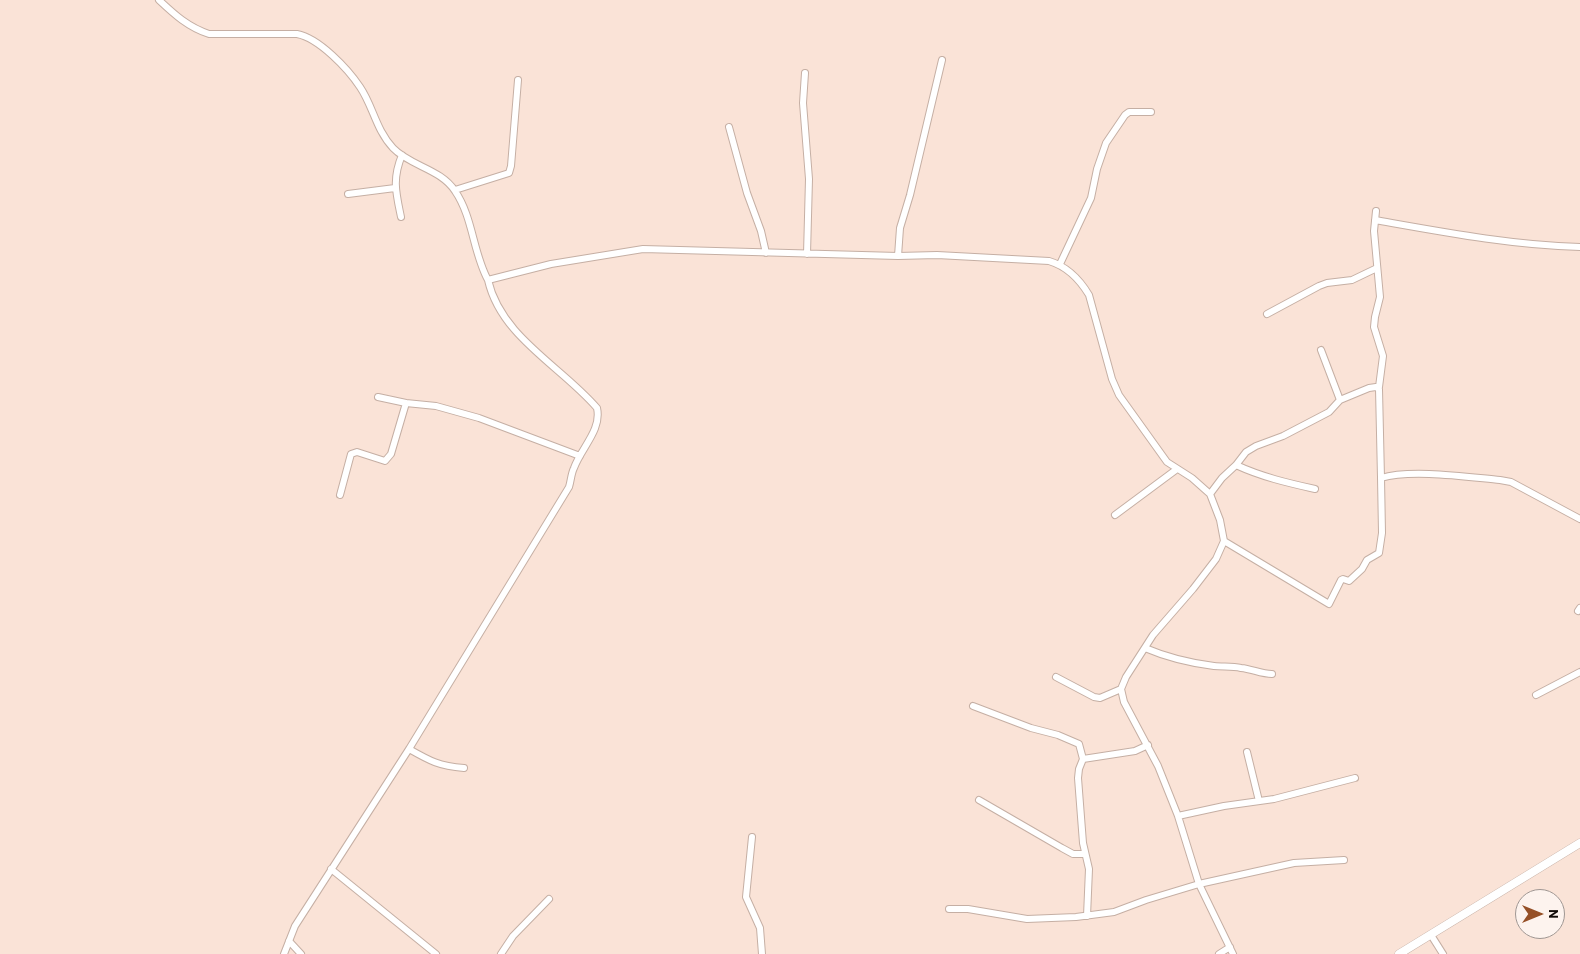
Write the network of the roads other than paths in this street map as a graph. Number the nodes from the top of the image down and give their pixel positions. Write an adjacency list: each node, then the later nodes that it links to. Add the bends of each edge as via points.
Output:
1 (160, 0): 7 (street, via 187,25 209,34 306,36 337,59 360,87 375,121 392,147)
2 (942, 60): 17 (street, via 900,228)
3 (806, 72): 16 (street, via 803,104 808,179)
4 (518, 80): 9 (street, via 508,173)
5 (1151, 112): 18 (street, via 1134,111 1125,115 1106,143 1091,198)
6 (729, 127): 15 (street)
7 (402, 155): 8 (street); 9 (street, via 445,180)
8 (395, 188): 10 (street); 12 (street)
9 (455, 190): 20 (street)
10 (348, 194)
11 (1376, 211): 13 (street)
12 (401, 217)
13 (1375, 220): 14 (street, via 1451,234); 19 (street)
14 (1580, 246)
15 (766, 253): 16 (street); 20 (street, via 643,250 551,264)
16 (807, 254): 17 (street)
17 (898, 256): 18 (street, via 998,257)
18 (1060, 264): 29 (street, via 1082,283 1089,295 1119,395 1159,452)
19 (1377, 268): 21 (street, via 1352,280 1319,286); 23 (street, via 1380,297 1374,327 1383,356)
20 (488, 280): 27 (street, via 496,304 518,334 597,408 596,425)
21 (1267, 314)
22 (1321, 350): 25 (street)
23 (1379, 387): 25 (street); 30 (street)
24 (378, 397): 26 (street)
25 (1340, 400): 28 (street, via 1329,412 1246,452)
26 (406, 403): 27 (street, via 436,406 479,418); 33 (street, via 391,454 385,461 357,452 351,454)
27 (580, 456): 45 (street, via 569,487)
28 (1236, 465): 31 (street, via 1263,476); 32 (street)
29 (1177, 469): 32 (street); 34 (street)
30 (1380, 478): 35 (street, via 1422,475 1511,482); 36 (street, via 1382,533 1379,553 1368,560 1349,582 1341,580 1329,604)
31 (1315, 489)
32 (1210, 494): 36 (street)
33 (340, 495)
34 (1115, 515)
35 (1580, 519)
36 (1224, 541): 37 (street, via 1216,559)
37 (1145, 648): 39 (street, via 1186,661); 41 (street, via 1126,676)
38 (1580, 672): 42 (street)
39 (1272, 674)
40 (1056, 677): 41 (street, via 1094,697 1100,698)
41 (1122, 689): 44 (street, via 1124,702)
42 (1536, 695)
43 (973, 706): 47 (street, via 1079,744)
44 (1148, 745): 47 (street, via 1135,751); 52 (street)
45 (409, 749): 48 (street, via 434,763); 57 (street)
46 (1247, 752): 51 (street)
47 (1083, 759): 55 (street, via 1078,778)
48 (464, 768)
49 (1355, 778): 51 (street)
50 (979, 800): 55 (street, via 1073,854)
51 (1259, 800): 52 (street)
52 (1178, 816): 58 (street)
53 (752, 837): 69 (street, via 746,898 760,928)
54 (1580, 843): 62 (street)
55 (1085, 854): 61 (street, via 1089,869)
56 (1344, 860): 58 (street, via 1294,864)
57 (332, 869): 63 (street, via 295,926); 67 (street)
58 (1199, 884): 61 (street, via 1114,912); 64 (street)
59 (549, 899): 68 (street, via 513,936)
60 (949, 909): 61 (street, via 1028,919)
61 (1087, 916)
62 (1430, 934): 72 (street); 73 (street)
63 (289, 941): 65 (street); 66 (street)
64 (1230, 947): 70 (street); 71 (street)
65 (284, 954)
66 (301, 954)
67 (436, 954)
68 (501, 954)
69 (762, 954)
70 (1219, 954)
71 (1233, 954)
72 (1399, 954)
73 (1443, 954)

